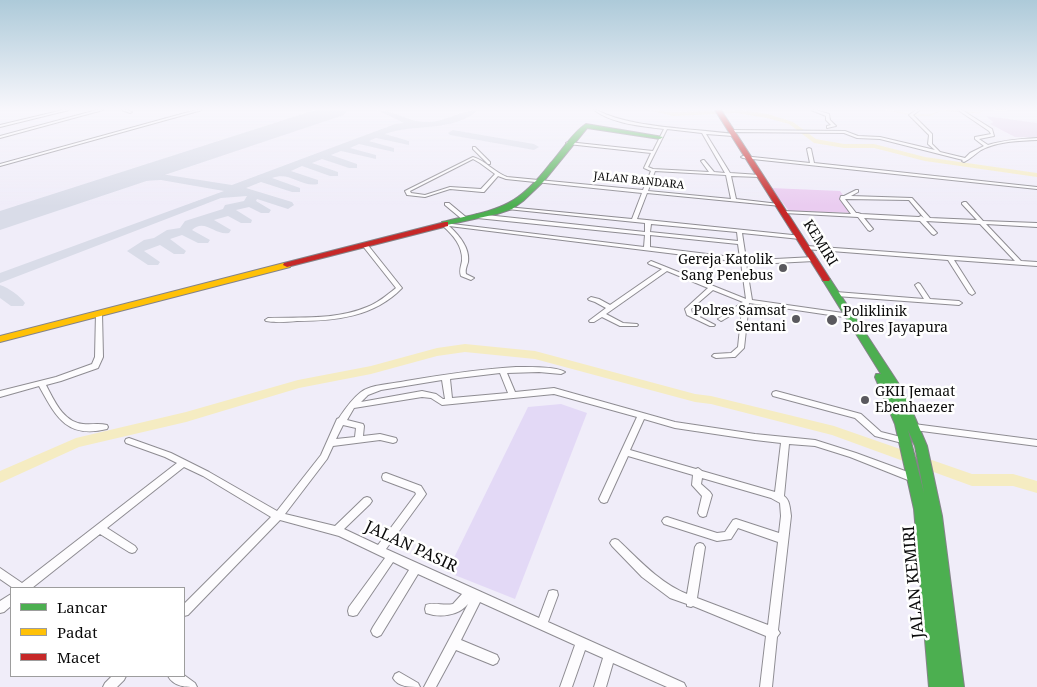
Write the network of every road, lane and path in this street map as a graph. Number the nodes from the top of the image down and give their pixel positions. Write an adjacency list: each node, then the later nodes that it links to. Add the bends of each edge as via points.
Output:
1 (83, 142): 21 (street)
2 (568, 142): 13 (street); 29 (main road)
3 (658, 142): 13 (street)
4 (709, 142): 25 (street)
5 (737, 142): 16 (main road, KEMIRI)
6 (897, 142): 15 (street)
7 (930, 142): 15 (street)
8 (979, 142): 10 (street)
9 (1000, 142): 10 (street)
10 (987, 146): 15 (street, via 965,160)
11 (474, 148): 28 (street)
12 (809, 149): 20 (street)
13 (653, 152): 22 (street, via 646,167)
14 (777, 153): 17 (street)
15 (941, 153)
16 (746, 157): 17 (street); 27 (main road, KEMIRI)
17 (779, 160): 20 (street)
18 (704, 161): 24 (street)
19 (882, 162): 23 (street)
20 (812, 164): 23 (street)
21 (0, 165)
22 (652, 170): 24 (street); 31 (street)
23 (884, 172): 30 (street)
24 (712, 174): 25 (street)
25 (728, 174): 27 (street); 34 (street)
26 (496, 175): 26 (street, via 482,191 450,188 425,196 407,193 411,187 468,159 477,159); 28 (street, JALAN BANDARA)
27 (758, 176): 37 (main road, KEMIRI)
28 (506, 178): 29 (street, JALAN BANDARA)
29 (537, 181): 31 (street, JALAN BANDARA); 38 (main road)
30 (1037, 188)
31 (645, 191): 34 (street, JALAN BANDARA); 44 (street)
32 (856, 191): 33 (street)
33 (843, 197): 39 (street); 43 (street, via 910,199)
34 (734, 200): 37 (street, JALAN BANDARA)
35 (964, 203): 45 (street)
36 (447, 204): 42 (street)
37 (779, 207): 39 (street, JALAN BANDARA); 53 (main road, KEMIRI)
38 (507, 208): 40 (main road); 44 (street)
39 (856, 214): 41 (street, JALAN BANDARA); 49 (street)
40 (476, 216): 42 (main road); 52 (street)
41 (921, 218): 43 (street, JALAN BANDARA); 51 (street)
42 (466, 219): 47 (main road)
43 (928, 219): 45 (street, JALAN BANDARA)
44 (634, 221): 46 (street)
45 (979, 221): 48 (street, JALAN BANDARA); 62 (street)
46 (648, 223): 50 (street); 52 (street)
47 (445, 224): 55 (main road); 57 (street); 66 (street, via 457,235 465,257 463,275)
48 (1037, 225)
49 (870, 229)
50 (739, 231): 53 (street); 54 (street)
51 (934, 232)
52 (647, 233): 54 (street); 57 (street)
53 (797, 237): 56 (main road, KEMIRI); 59 (main road, KEMIRI)
54 (740, 243): 60 (street)
55 (365, 245): 76 (main road); 80 (street, via 399,288 386,301 365,311 327,319)
56 (807, 248): 58 (street); 59 (main road, KEMIRI)
57 (647, 249): 60 (street)
58 (950, 258): 62 (street); 69 (street)
59 (811, 259): 60 (street); 65 (main road, KEMIRI)
60 (743, 261): 73 (street)
61 (651, 263): 64 (street)
62 (1020, 263): 63 (street)
63 (1037, 264)
64 (666, 269): 68 (street); 75 (street)
65 (818, 270): 70 (main road, KEMIRI); 78 (main road, KEMIRI)
66 (471, 278)
67 (918, 285): 72 (street)
68 (712, 288): 73 (street); 83 (street, via 688,309 689,314)
69 (972, 293)
70 (836, 294): 72 (street); 78 (main road, KEMIRI)
71 (592, 299): 75 (street)
72 (928, 300): 74 (street)
73 (747, 302): 78 (street); 79 (street); 85 (street, via 742,348 733,355)
74 (959, 303)
75 (611, 308): 77 (street)
76 (99, 313): 84 (main road); 89 (street, via 99,357 95,366)
77 (602, 314): 81 (street); 82 (street, via 622,325)
78 (846, 316): 98 (main road, KEMIRI, via 898,392); 104 (main road, KEMIRI, via 887,390)
79 (721, 319)
80 (268, 320)
81 (592, 321)
82 (635, 325)
83 (712, 325)
84 (0, 339)
85 (716, 356)
86 (503, 371): 87 (street); 88 (street); 91 (street)
87 (561, 372)
88 (446, 378): 93 (street); 94 (street, via 370,390)
89 (42, 383): 90 (street); 97 (street, via 59,415 70,425)
90 (0, 394)
91 (512, 394): 93 (street); 95 (street, via 554,391)
92 (776, 394): 104 (street, via 858,416 878,434)
93 (449, 401): 94 (street, via 442,402 422,394)
94 (352, 406): 96 (street)
95 (641, 416): 101 (street, via 698,429); 106 (street)
96 (340, 421): 99 (street, via 360,426); 103 (street)
97 (104, 427)
98 (914, 428): 105 (street); 111 (main road, KEMIRI)
99 (358, 440): 100 (street, via 380,437); 103 (street)
100 (394, 440)
101 (785, 440): 110 (street, via 837,449); 112 (street)
102 (129, 441): 107 (street, JALAN PASIR)
103 (330, 442): 116 (street, via 324,457)
104 (907, 442): 110 (main road, JALAN KEMIRI)
105 (1037, 443)
106 (626, 452): 108 (street); 113 (street)
107 (183, 463): 116 (street, JALAN PASIR); 118 (street)
108 (698, 472): 112 (street); 115 (street, via 696,485 707,495)
109 (386, 477): 124 (street, via 418,489 421,494)
110 (913, 477): 148 (main road, JALAN KEMIRI, via 925,535)
111 (928, 479): 149 (main road, JALAN KEMIRI, via 936,516)
112 (780, 497): 120 (street, via 786,508)
113 (604, 499)
114 (367, 501): 119 (street)
115 (703, 513)
116 (278, 516): 119 (street, JALAN PASIR); 136 (street)
117 (667, 521): 120 (street, via 723,538 731,533 736,522)
118 (99, 528): 123 (street); 129 (street)
119 (337, 530): 124 (street, JALAN PASIR)
120 (783, 539): 140 (street)
121 (615, 543): 133 (street, via 658,584)
122 (700, 547): 133 (street)
123 (132, 549)
124 (380, 551): 125 (street, JALAN PASIR)
125 (391, 557): 126 (street, JALAN PASIR); 137 (street)
126 (416, 568): 130 (street, JALAN PASIR); 139 (street)
127 (0, 573): 128 (street)
128 (21, 587)
129 (23, 587)
130 (474, 594): 135 (street, via 457,609); 138 (street, JALAN PASIR); 142 (street)
131 (552, 595): 138 (street)
132 (10, 600): 134 (street)
133 (691, 602): 140 (street)
134 (0, 608)
135 (430, 609)
136 (185, 610)
137 (353, 611)
138 (542, 624): 141 (street, JALAN PASIR)
139 (377, 631)
140 (774, 633): 157 (street)
141 (582, 642): 143 (street, JALAN PASIR); 154 (street)
142 (453, 643): 144 (street); 153 (street)
143 (610, 655): 155 (street); 156 (street, JALAN PASIR)
144 (494, 659)
145 (119, 677): 150 (street)
146 (176, 677): 151 (street)
147 (400, 678): 152 (street)
148 (938, 682): 149 (main road)
149 (957, 686)
150 (109, 687)
151 (191, 687)
152 (414, 687)
153 (430, 687)
154 (566, 687)
155 (600, 687)
156 (680, 687)
157 (766, 687)

